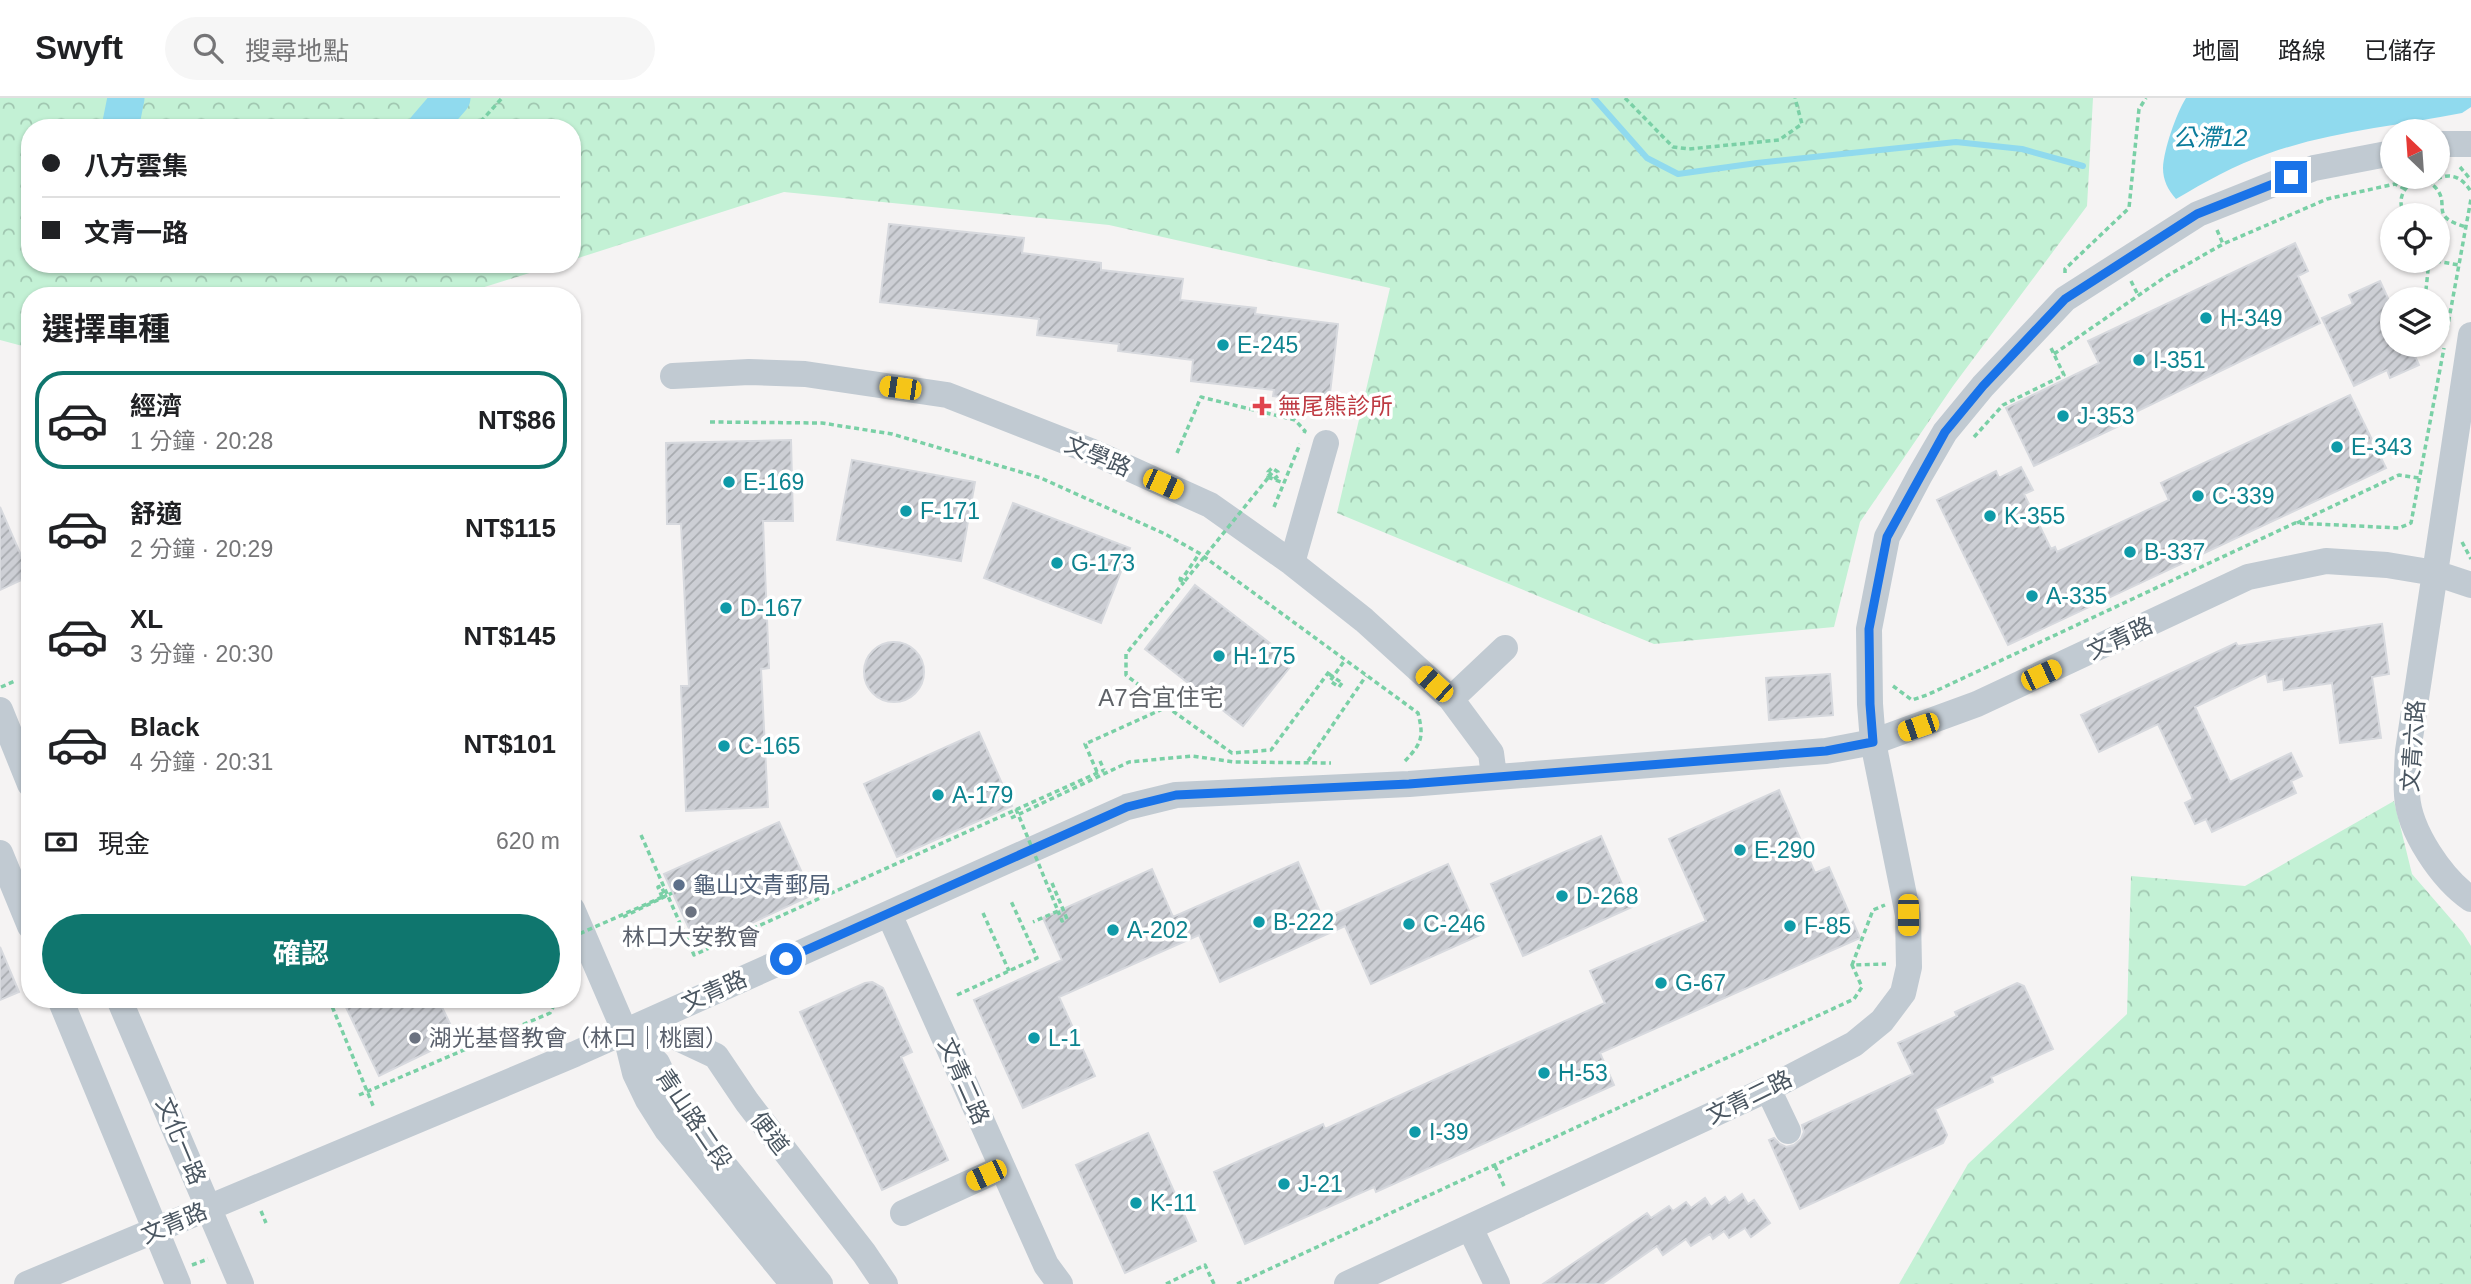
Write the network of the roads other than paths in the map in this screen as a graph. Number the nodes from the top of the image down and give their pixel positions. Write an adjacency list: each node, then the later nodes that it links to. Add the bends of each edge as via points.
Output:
1 (2450, 144): 2 (street)
2 (2471, 144)
3 (2380, 155): 13 (street, 文青二路, via 2314,168 2197,214 2065,299 1983,386 1945,432 1887,537 1869,629)
4 (2459, 332): 8 (street, 文青六路)
5 (673, 376): 7 (street, 文學路, via 805,374 947,395 1093,452 1210,506)
6 (1326, 443): 7 (street)
7 (1292, 563): 11 (street, 文學路)
8 (2435, 572): 9 (street, 文青路); 13 (street, 文青路, via 2326,561 2248,577 2018,686); 17 (street, 文青六路, via 2408,751 2407,798 2419,836 2438,868)
9 (2471, 585)
10 (1505, 648): 11 (street)
11 (1451, 699): 15 (street, 文學路, via 1491,753)
12 (0, 710): 14 (street)
13 (1873, 742): 15 (street, 文青路, via 1826,751); 24 (street, 文青二路, via 1908,915 1909,967 1903,993 1882,1021 1854,1044)
14 (21, 762)
15 (1494, 776): 19 (street, 文青路, via 1176,795 1127,807)
16 (0, 853): 18 (street)
17 (2471, 899)
18 (21, 904)
19 (889, 914): 23 (street, 文青路); 26 (street, 文青二路)
20 (581, 930): 23 (street)
21 (64, 1008): 30 (street)
22 (123, 1008): 27 (street, 文化一路)
23 (625, 1032): 27 (street, 文青路); 34 (street, 青山路二段, via 635,1073 667,1130); 35 (street, 青山路二段, via 657,1063 694,1128); 36 (street, 便道, via 667,1033 716,1056)
24 (1768, 1089): 25 (street); 29 (street, 文青二路)
25 (1788, 1131)
26 (1002, 1168): 28 (street); 37 (street, 文青二路, via 1045,1265)
27 (209, 1208): 30 (street, 文青路); 33 (street, 文化一路)
28 (903, 1213)
29 (1470, 1227): 38 (street, 文青二路); 39 (street)
30 (155, 1231): 31 (street); 32 (street, 文青路)
31 (175, 1279)
32 (27, 1284)
33 (241, 1284)
34 (793, 1284)
35 (820, 1284)
36 (885, 1284)
37 (1060, 1284)
38 (1347, 1284)
39 (1497, 1284)

